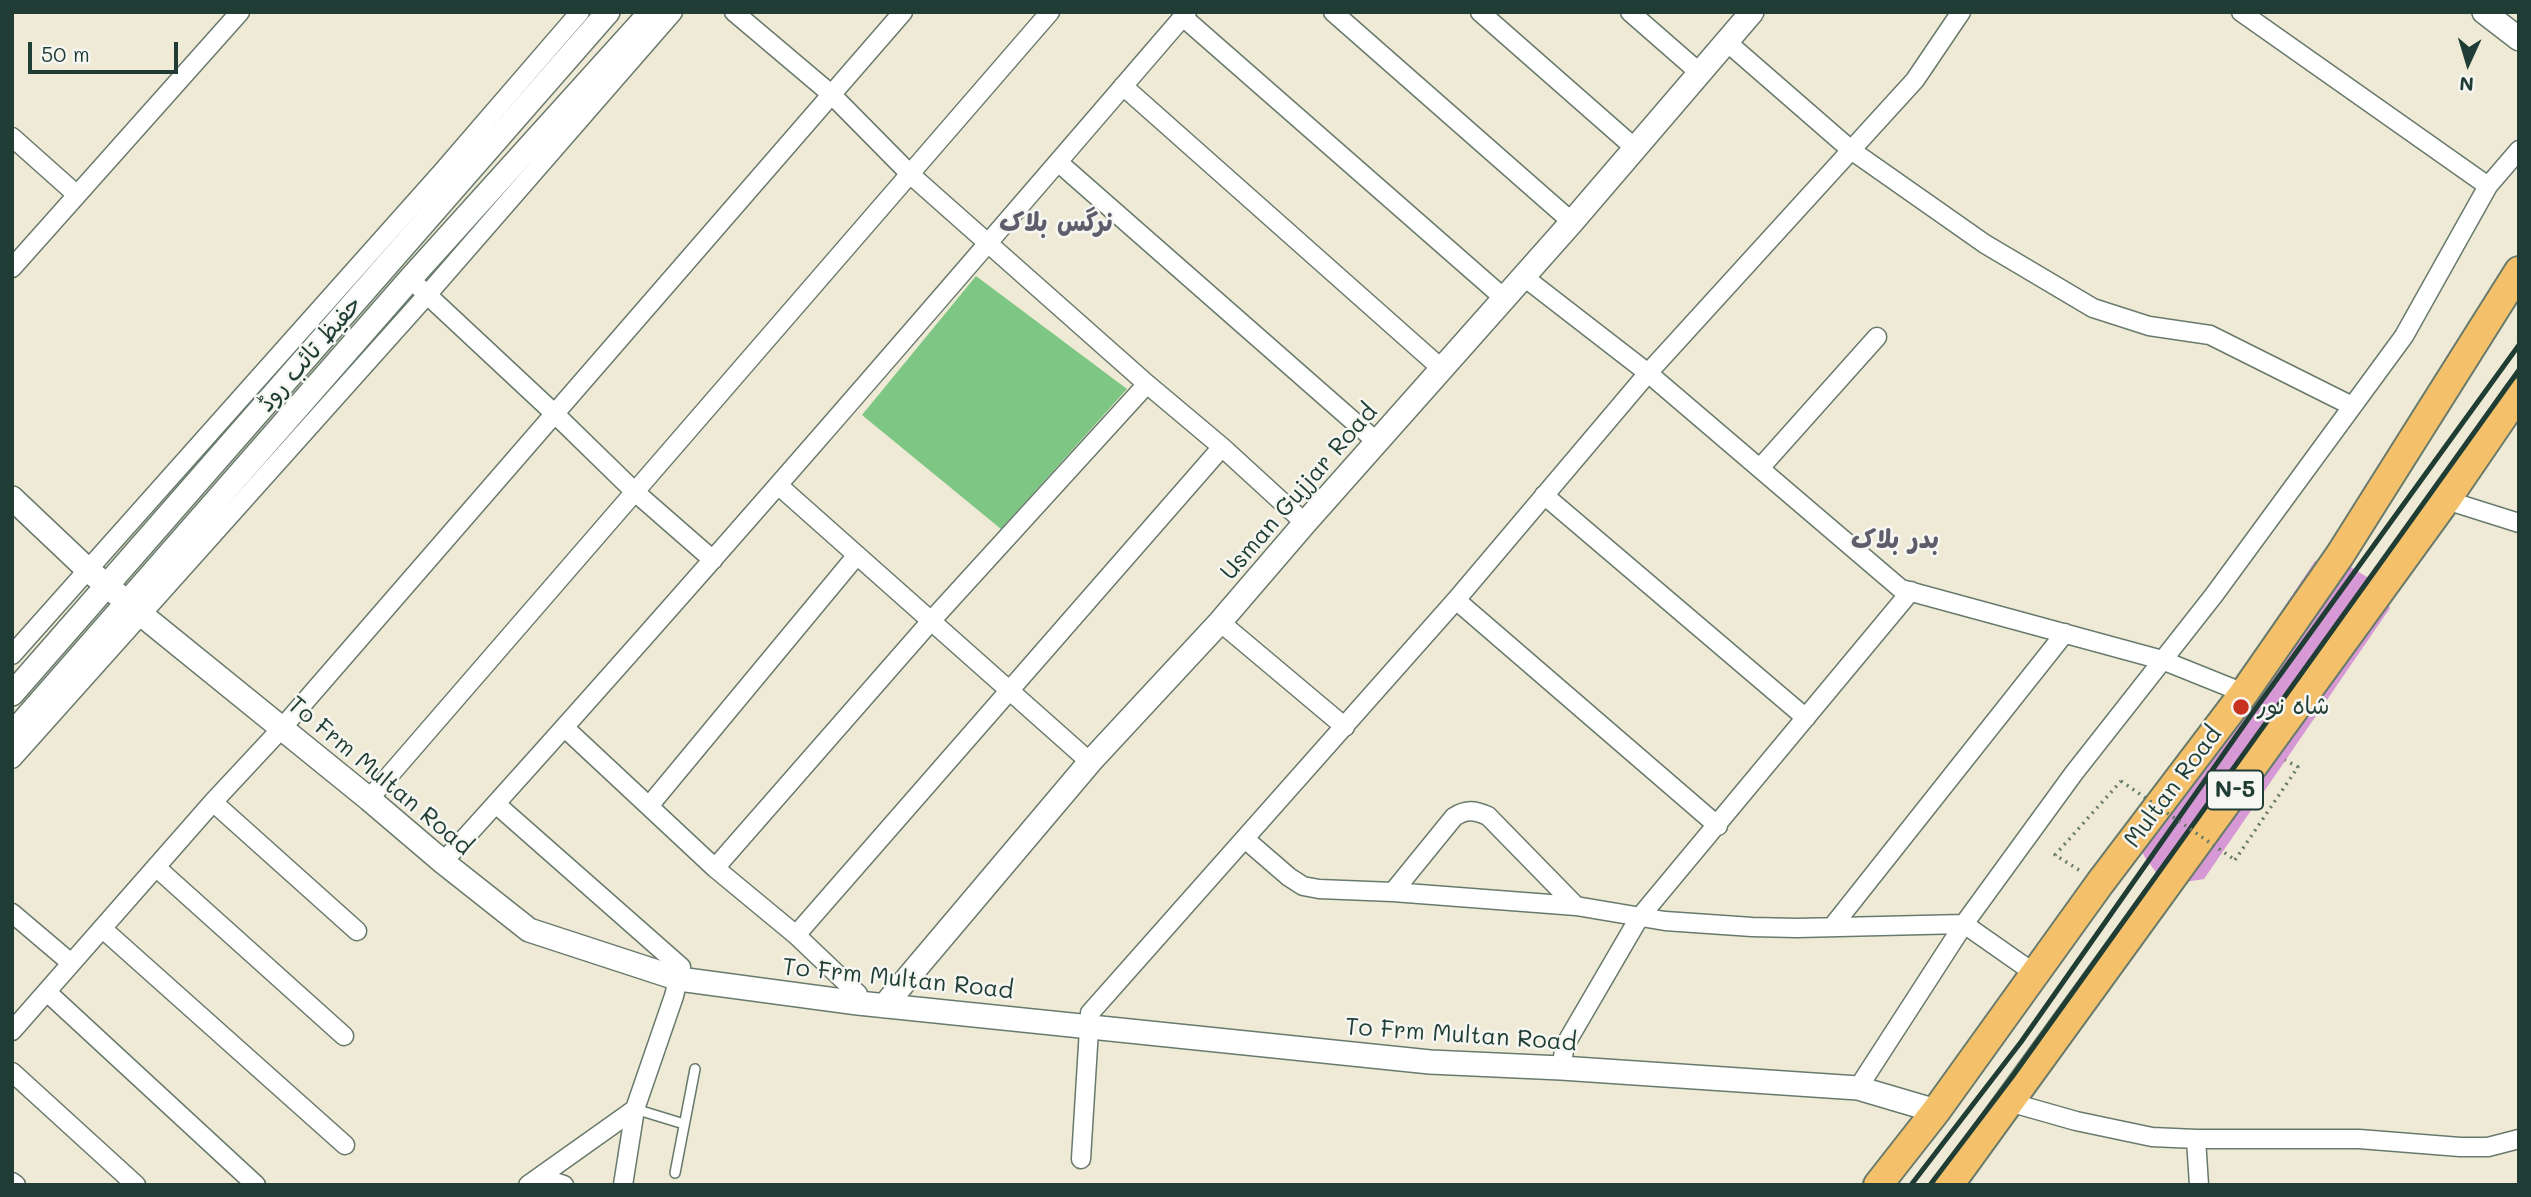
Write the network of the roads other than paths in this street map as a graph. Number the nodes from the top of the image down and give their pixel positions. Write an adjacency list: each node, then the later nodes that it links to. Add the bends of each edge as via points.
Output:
1 (240, 12): 29 (street)
2 (608, 12): 16 (street, حفیظ تائب روڈ)
3 (651, 12): 35 (street, حفیظ تائب روڈ)
4 (673, 12): 35 (street)
5 (734, 12): 21 (street)
6 (903, 12): 21 (street)
7 (1050, 12): 27 (street)
8 (1333, 12): 30 (street)
9 (1480, 12): 23 (street)
10 (1630, 12): 19 (street)
11 (1752, 12): 18 (street, Usman Gujjar Road)
12 (1961, 12): 24 (street, via 1915,80)
13 (2241, 12): 28 (street)
14 (2484, 12): 17 (street)
15 (1185, 15): 20 (street); 36 (street)
16 (579, 24): 56 (street); 57 (street, حفیظ تائب روڈ)
17 (2519, 39)
18 (1728, 43): 19 (street, Usman Gujjar Road); 24 (street)
19 (1701, 74): 23 (street, Usman Gujjar Road)
20 (1123, 86): 26 (street); 38 (street)
21 (831, 94): 27 (street); 43 (street)
22 (12, 137): 29 (street)
23 (1636, 149): 30 (street, Usman Gujjar Road)
24 (1851, 150): 39 (street); 42 (street, via 1985,244 2093,308 2149,326 2210,335)
25 (2519, 150): 28 (street)
26 (1058, 162): 31 (street); 44 (street)
27 (911, 175): 31 (street); 48 (street)
28 (2488, 186): 42 (street, via 2404,336)
29 (76, 194): 32 (street)
30 (1572, 222): 34 (street, Usman Gujjar Road)
31 (990, 243): 40 (street); 47 (street)
32 (12, 268)
33 (2519, 271): 67 (main road, Multan Road / N-5, via 2340,555)
34 (1524, 277): 36 (street, Usman Gujjar Road); 39 (street)
35 (419, 287): 43 (street); 60 (street, حفیظ تائب روڈ)
36 (1505, 299): 38 (street, Usman Gujjar Road)
37 (1877, 337): 46 (street)
38 (1442, 369): 44 (street, Usman Gujjar Road)
39 (1648, 373): 46 (street); 49 (street)
40 (1147, 384): 45 (street); 61 (street)
41 (2519, 393): 51 (main road, Multan Road / N-5)
42 (2353, 406): 65 (street)
43 (555, 414): 48 (street); 71 (street)
44 (1377, 442): 52 (street, Usman Gujjar Road)
45 (1222, 447): 52 (street); 66 (street)
46 (1760, 468): 58 (street, via 1901,589)
47 (778, 485): 54 (street); 55 (street)
48 (634, 491): 55 (street); 76 (street)
49 (1544, 495): 59 (street); 69 (street)
50 (12, 498): 56 (street, To Frm Multan Road)
51 (2446, 500): 53 (street); 107 (main road, Multan Road / N-5)
52 (1305, 523): 62 (street, Usman Gujjar Road)
53 (2519, 523)
54 (857, 555): 61 (street); 79 (street)
55 (713, 560): 72 (street)
56 (87, 569): 57 (street, To Frm Multan Road); 64 (street)
57 (108, 585): 60 (street, To Frm Multan Road); 68 (street, حفیظ تائب روڈ)
58 (1911, 591): 63 (street); 69 (street)
59 (1456, 600): 70 (street); 80 (street)
60 (135, 609): 71 (street, To Frm Multan Road); 73 (street, حفیظ تائب روڈ); 74 (street)
61 (931, 621): 66 (street); 84 (street)
62 (1220, 622): 70 (street); 75 (street, Usman Gujjar Road)
63 (2064, 634): 65 (street); 90 (street)
64 (12, 655)
65 (2162, 660): 67 (street); 89 (street)
66 (1010, 691): 75 (street); 93 (street)
67 (2244, 693): 95 (main road, Multan Road / N-5)
68 (12, 694)
69 (1806, 718): 80 (street)
70 (1345, 727): 81 (street)
71 (282, 728): 76 (street, To Frm Multan Road); 77 (street)
72 (565, 728): 78 (street); 79 (street)
73 (12, 734)
74 (12, 759)
75 (1090, 762): 99 (street, Usman Gujjar Road)
76 (369, 799): 82 (street, To Frm Multan Road)
77 (213, 802): 83 (street); 92 (street)
78 (496, 804): 82 (street); 96 (street, via 681,967)
79 (649, 806): 84 (street)
80 (1718, 826): 88 (street)
81 (1245, 839): 85 (street, via 1303,886); 100 (street, via 1090,1013)
82 (443, 862): 96 (street, To Frm Multan Road, via 529,930)
83 (158, 868): 91 (street); 102 (street)
84 (715, 868): 93 (street)
85 (1393, 892): 86 (street); 86 (street, via 1454,817 1478,811)
86 (1576, 906): 88 (street)
87 (12, 913): 94 (street)
88 (1639, 918): 90 (street, via 1752,927); 103 (street, via 1565,1045)
89 (1964, 924): 90 (street); 95 (street); 106 (street)
90 (1832, 927)
91 (104, 930): 94 (street); 113 (street)
92 (357, 932)
93 (796, 935): 98 (street, via 858,994)
94 (71, 963): 97 (street)
95 (2034, 973): 109 (main road, Multan Road / N-5)
96 (679, 979): 98 (street, To Frm Multan Road); 108 (street)
97 (47, 992): 101 (street); 118 (street)
98 (858, 1003): 99 (street, To Frm Multan Road)
99 (884, 1006): 100 (street, To Frm Multan Road)
100 (1089, 1027): 103 (street, To Frm Multan Road, via 1430,1062); 114 (street)
101 (12, 1031)
102 (344, 1036)
103 (1562, 1068): 106 (street, To Frm Multan Road)
104 (695, 1069): 110 (lane)
105 (12, 1072): 117 (street)
106 (1858, 1088): 109 (street, To Frm Multan Road)
107 (2009, 1102): 111 (street, via 2152,1137); 122 (main road, Multan Road / N-5)
108 (635, 1109): 110 (lane); 116 (street); 120 (street)
109 (1937, 1111): 121 (main road, Multan Road / N-5)
110 (684, 1124): 115 (lane)
111 (2196, 1139): 112 (street, via 2359,1139 2487,1147); 123 (street)
112 (2519, 1139)
113 (345, 1145)
114 (1081, 1159)
115 (675, 1173)
116 (533, 1181): 119 (street)
117 (136, 1185)
118 (256, 1185)
119 (564, 1185)
120 (623, 1185)
121 (1878, 1185)
122 (1949, 1185)
123 (2199, 1185)

